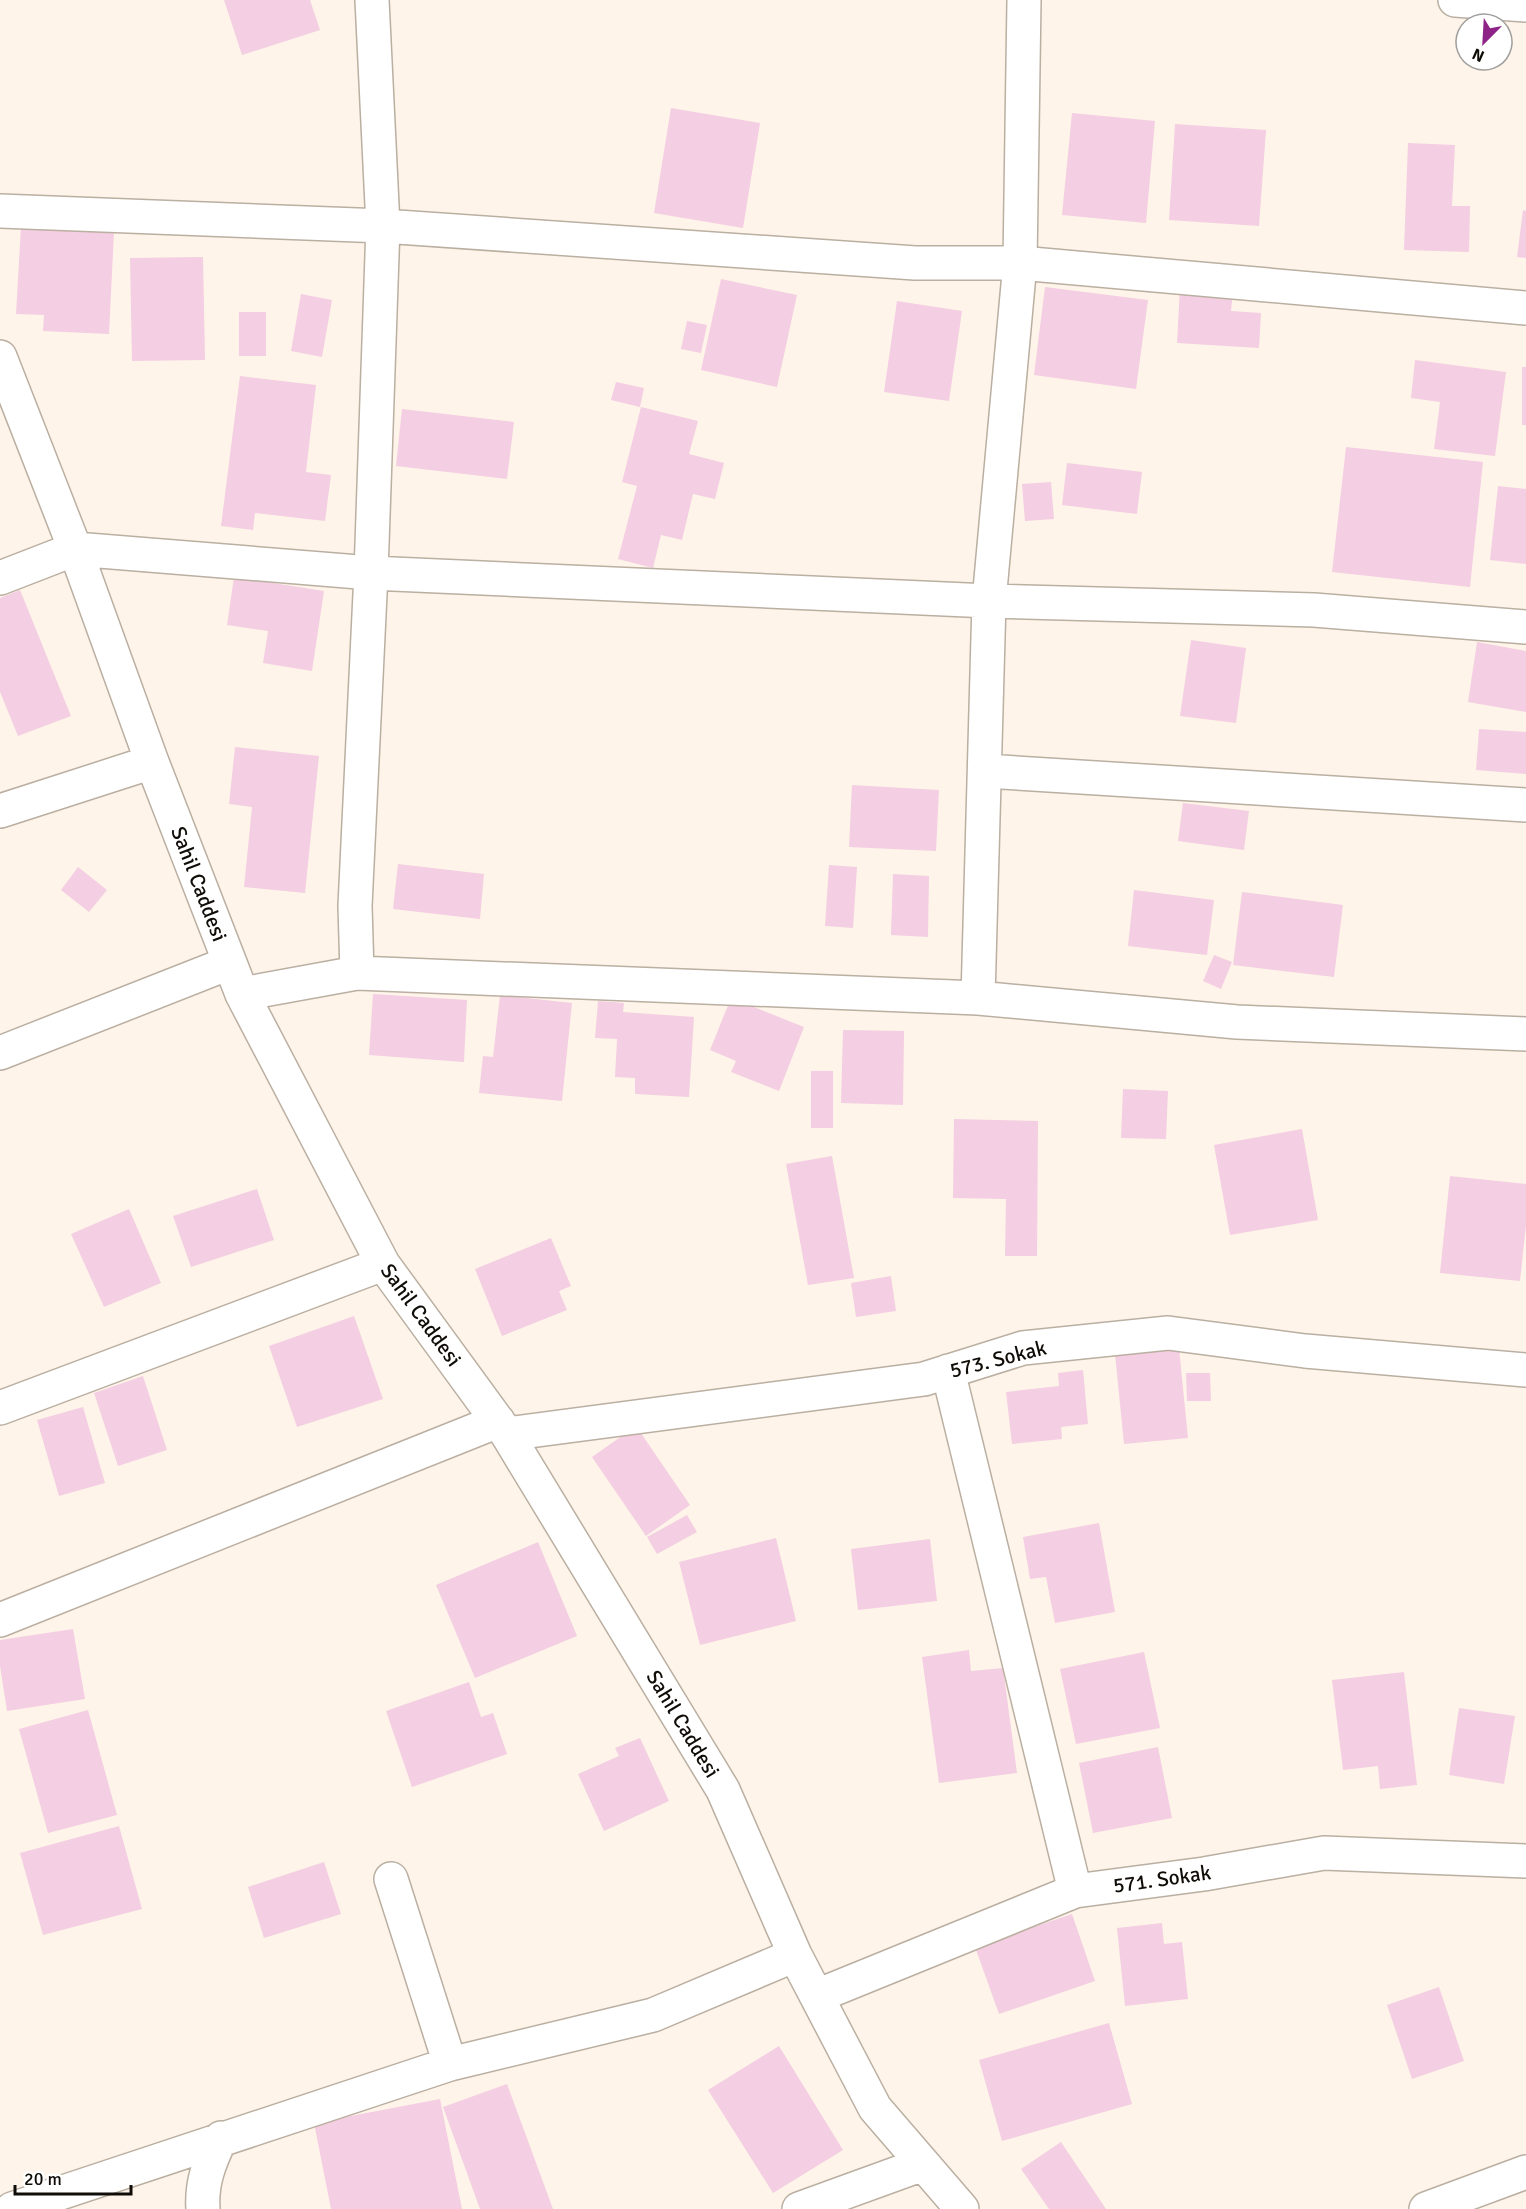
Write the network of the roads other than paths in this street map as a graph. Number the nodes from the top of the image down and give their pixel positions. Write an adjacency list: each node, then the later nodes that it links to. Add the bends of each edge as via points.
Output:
1 (372, 0): 6 (street)
2 (1024, 0): 7 (street)
3 (1455, 0): 4 (street)
4 (1526, 5)
5 (0, 210): 6 (street)
6 (383, 226): 7 (street, via 915,263); 11 (street)
7 (1020, 263): 8 (street); 13 (street)
8 (1526, 308)
9 (0, 357): 10 (street, Sahil Caddesi)
10 (75, 549): 11 (street); 12 (street); 15 (street, Sahil Caddesi)
11 (371, 573): 13 (street); 20 (street, via 355,906)
12 (0, 578)
13 (989, 601): 14 (street, via 1314,610); 16 (street)
14 (1526, 627)
15 (152, 762): 18 (street); 19 (street, Sahil Caddesi)
16 (985, 771): 17 (street); 22 (street)
17 (1526, 805)
18 (0, 811)
19 (229, 963): 21 (street, Sahil Caddesi); 24 (street)
20 (357, 973): 21 (street); 22 (street)
21 (242, 994): 25 (street, Sahil Caddesi)
22 (978, 998): 23 (street, via 1237,1022)
23 (1526, 1034)
24 (0, 1053)
25 (383, 1264): 28 (street); 29 (street, Sahil Caddesi)
26 (1526, 1370): 27 (street, 573. Sokak, via 1305,1351 1168,1333 1023,1348)
27 (948, 1371): 29 (street, 573. Sokak, via 924,1379); 33 (street)
28 (0, 1408)
29 (503, 1428): 30 (street, 573. Sokak); 34 (street, Sahil Caddesi, via 723,1790)
30 (0, 1620)
31 (1526, 1861): 33 (street, 571. Sokak, via 1324,1853)
32 (391, 1880): 36 (street)
33 (1075, 1891): 35 (street, 571. Sokak)
34 (795, 1954): 35 (street, Sahil Caddesi); 36 (street, via 653,2015)
35 (817, 1996): 38 (street, Sahil Caddesi, via 875,2108)
36 (450, 2064): 37 (street)
37 (221, 2138): 40 (street); 41 (street, via 207,2167)
38 (923, 2164): 42 (street); 43 (street, Sahil Caddesi)
39 (1526, 2172): 44 (street)
40 (12, 2209)
41 (203, 2209)
42 (799, 2209)
43 (962, 2209)
44 (1426, 2209)

